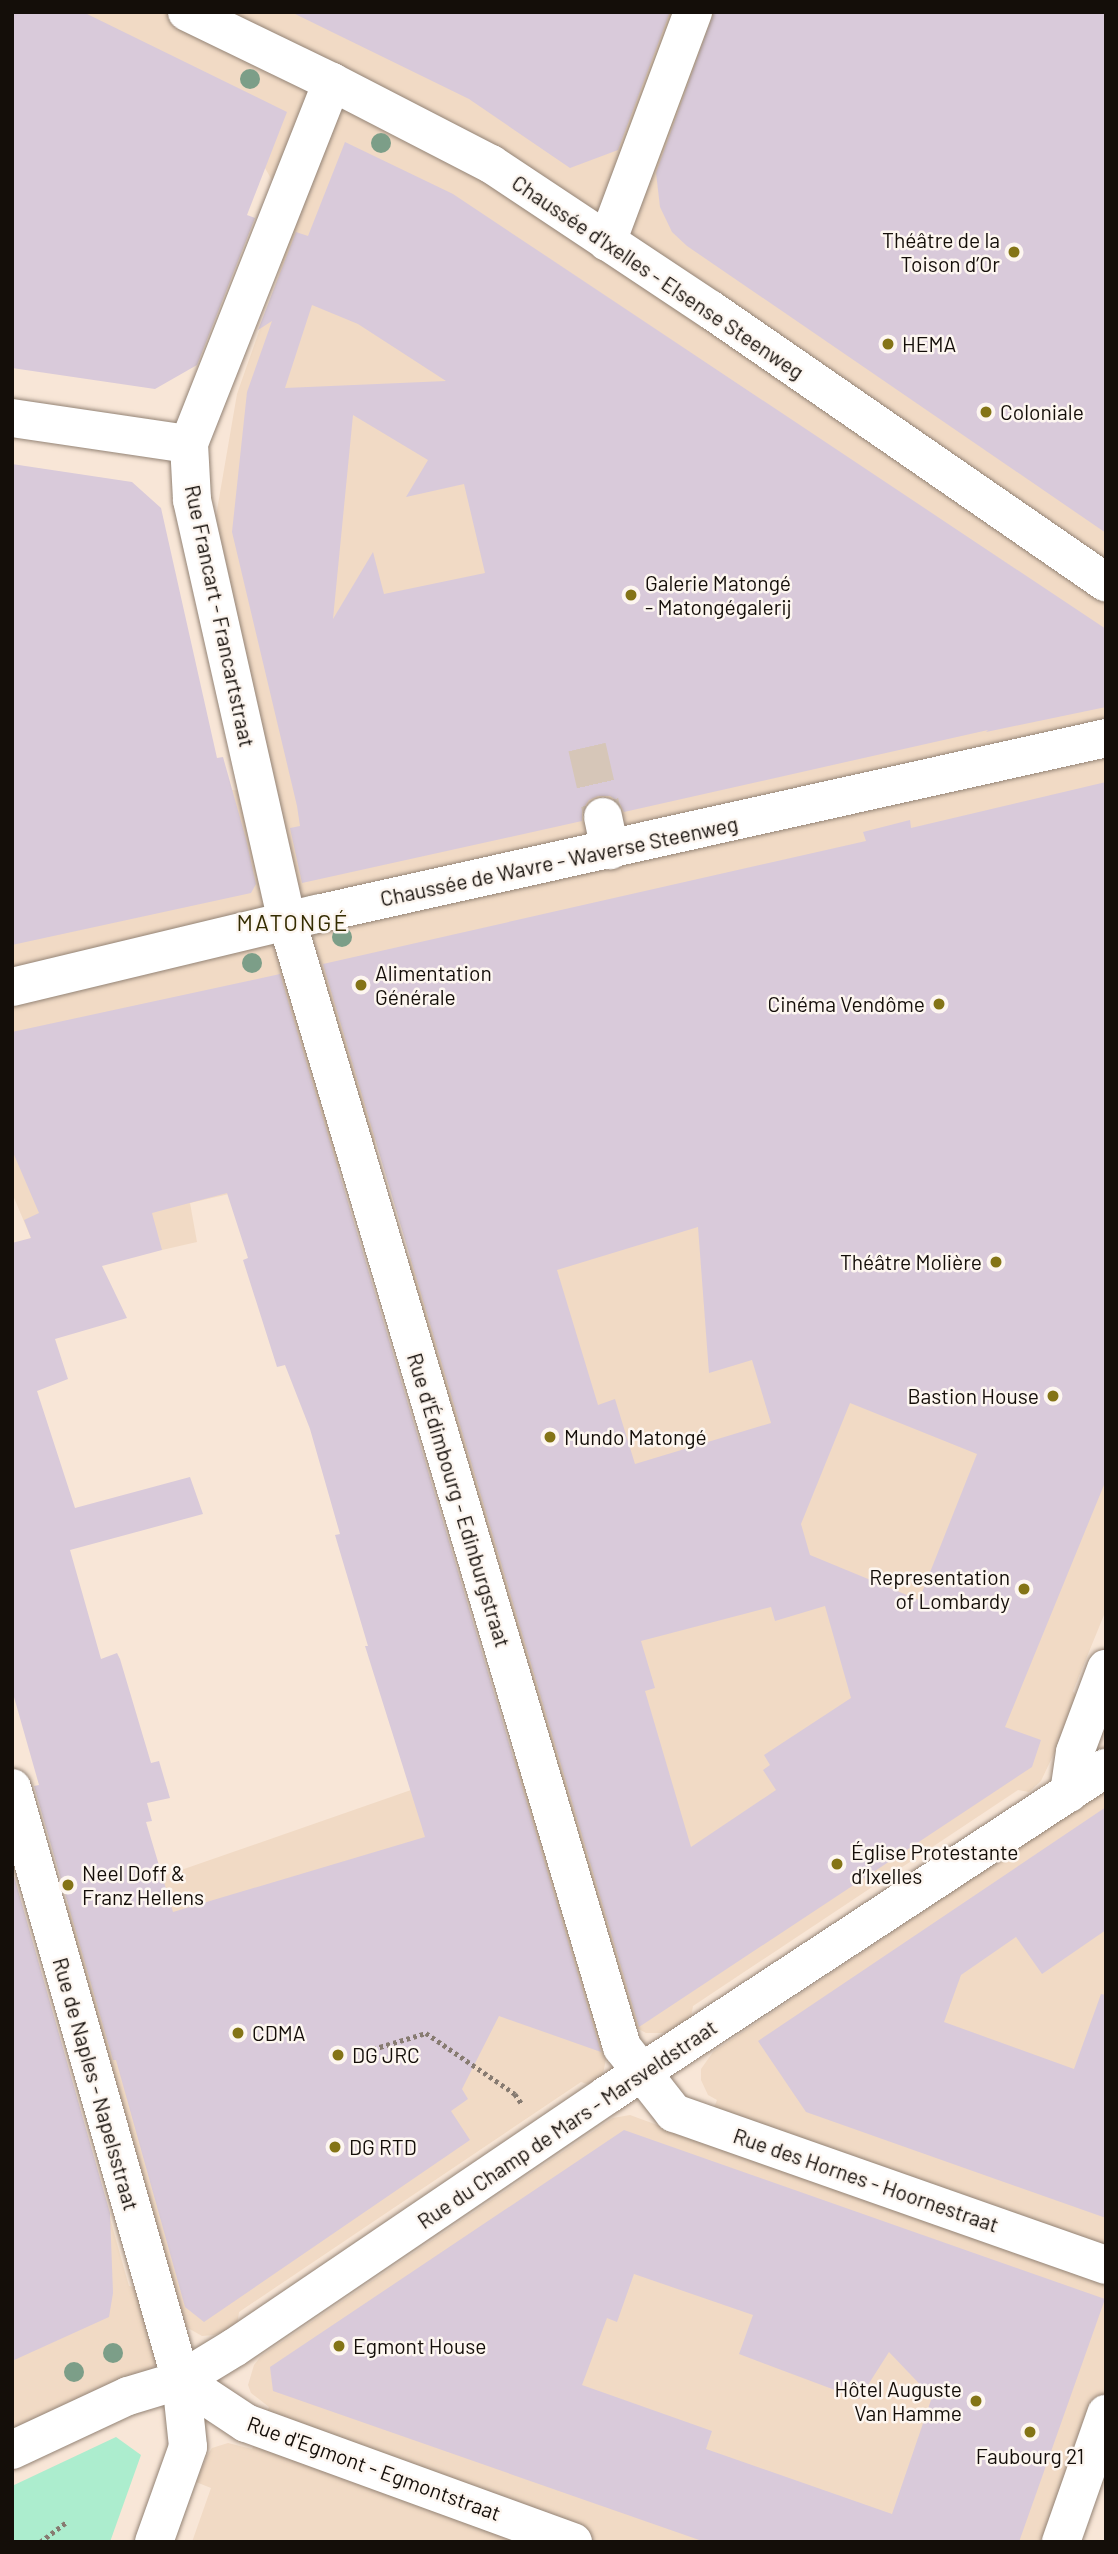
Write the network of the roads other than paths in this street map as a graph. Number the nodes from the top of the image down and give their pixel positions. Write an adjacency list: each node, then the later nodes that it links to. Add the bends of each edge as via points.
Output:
1 (187, 12): 3 (street, Chaussée d'Ixelles - Elsense Steenweg)
2 (692, 12): 4 (street)
3 (332, 82): 4 (street, Chaussée d'Ixelles - Elsense Steenweg, via 491,164); 6 (street, Rue Francart - Francartstraat)
4 (607, 242): 7 (street, Chaussée d'Ixelles - Elsense Steenweg)
5 (12, 418): 6 (street)
6 (189, 444): 9 (street, Rue Francart - Francartstraat, via 192,500)
7 (1106, 582)
8 (1106, 738): 9 (street, Chaussée de Wavre - Waverse Steenweg, via 607,833)
9 (287, 921): 10 (street, Chaussée de Wavre - Waverse Steenweg); 15 (street, Rue d'Édimbourg - Edinburgstraat, via 622,2048)
10 (12, 987)
11 (1106, 1669): 14 (street, via 1075,1752)
12 (1106, 1768): 14 (street, Rue du Champ de Mars - Marsveldstraat)
13 (12, 1788): 17 (street, Rue de Naples - Napelsstraat)
14 (1069, 1793): 15 (street, Rue du Champ de Mars - Marsveldstraat)
15 (642, 2073): 16 (street, Rue des Hornes - Hoornestraat, via 674,2113); 17 (street, Rue du Champ de Mars - Marsveldstraat)
16 (1106, 2265)
17 (181, 2380): 19 (street, Rue du Champ de Mars - Marsveldstraat, via 128,2396); 20 (street, Rue de Naples - Napelsstraat, via 188,2447); 21 (street, Rue d'Egmont - Egmontstraat, via 246,2423)
18 (1106, 2414): 22 (street)
19 (12, 2451)
20 (154, 2542)
21 (573, 2542)
22 (1061, 2542)

